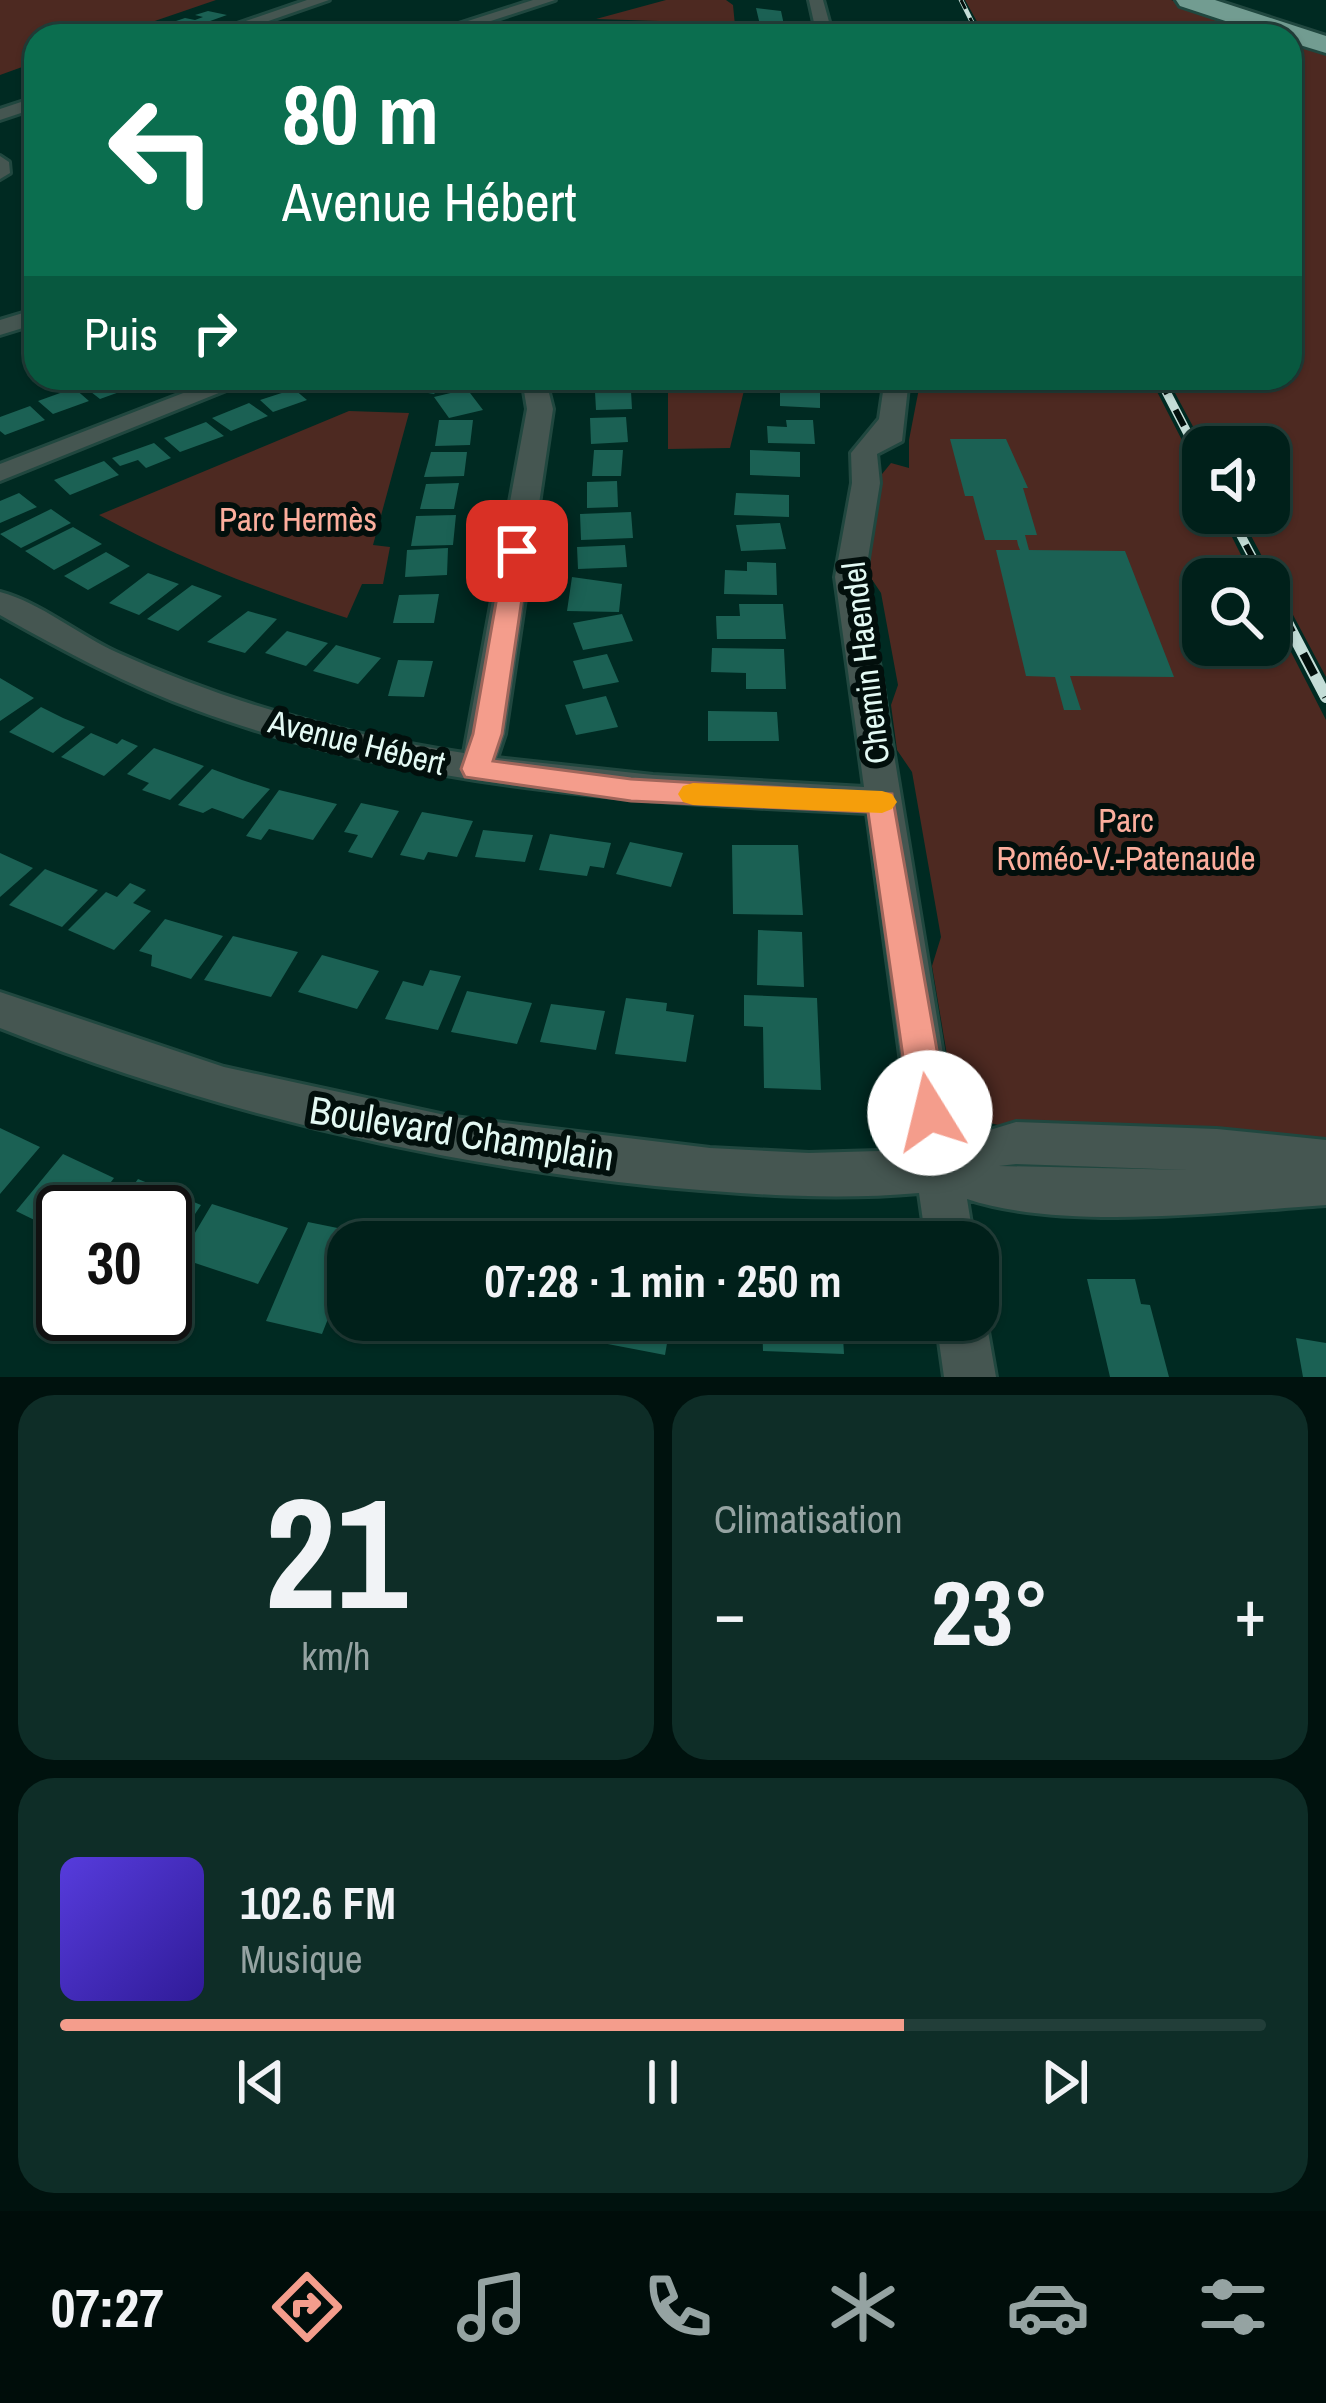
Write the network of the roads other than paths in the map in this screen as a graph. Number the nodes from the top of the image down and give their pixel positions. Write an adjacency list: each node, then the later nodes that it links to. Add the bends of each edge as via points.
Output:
1 (322, 0): 5 (street)
2 (1189, 0): 7 (highway)
3 (1224, 0): 8 (highway)
4 (541, 1): 6 (street)
5 (247, 24)
6 (467, 24)
7 (1262, 24)
8 (1300, 24)
9 (0, 162): 10 (street)
10 (0, 173)
11 (213, 390): 14 (street)
12 (536, 390): 16 (street, via 540,410)
13 (895, 390): 17 (street, Chemin Haendel, via 882,463 866,483 850,577)
14 (0, 473)
15 (0, 602): 16 (street, Avenue Hébert, via 93,653 215,704 341,743)
16 (476, 769): 17 (street, Avenue Hébert, via 631,790)
17 (882, 801): 20 (street, Chemin Haendel)
18 (0, 1010): 20 (street, Boulevard Champlain, via 220,1087 493,1145 725,1169)
19 (1326, 1161): 20 (street, via 1016,1143)
20 (938, 1168): 21 (street, via 1005,1190 1174,1193); 22 (street, Chemin Haendel)
21 (1326, 1183)
22 (947, 1221)
23 (965, 1341): 24 (street)
24 (970, 1377)

